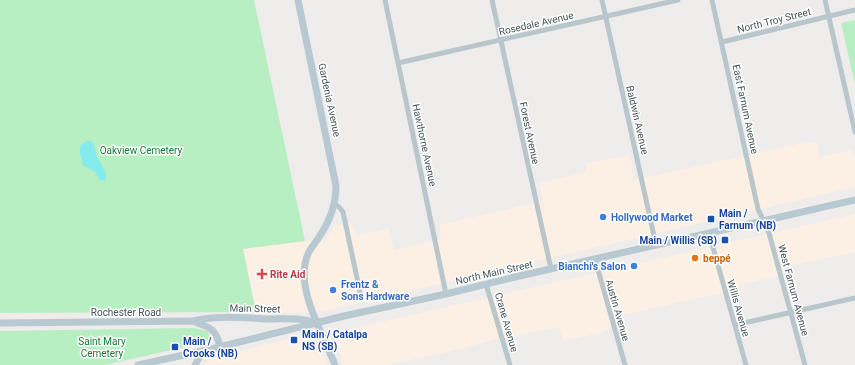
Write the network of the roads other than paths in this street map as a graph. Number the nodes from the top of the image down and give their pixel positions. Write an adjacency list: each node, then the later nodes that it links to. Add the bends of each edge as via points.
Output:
1 (298, 0): 16 (main road, Gardenia Avenue, via 335,176)
2 (385, 0): 13 (street, Hawthorne Avenue)
3 (492, 0): 11 (street, Forest Avenue)
4 (602, 0): 9 (street, Baldwin Avenue)
5 (678, 0): 9 (street, Rosedale Avenue)
6 (712, 0): 12 (street, East Farnum Avenue)
7 (824, 0): 10 (street)
8 (855, 10): 10 (street, North Troy Street)
9 (606, 16): 11 (street, Rosedale Avenue); 19 (street, Baldwin Avenue)
10 (829, 16): 12 (street, North Troy Street); 14 (street)
11 (501, 40): 13 (street, Rosedale Avenue); 21 (street, Forest Avenue)
12 (722, 42): 17 (street, East Farnum Avenue, via 758,209)
13 (398, 63): 24 (street, Hawthorne Avenue)
14 (855, 132)
15 (855, 200): 17 (main road, North Main Street)
16 (335, 204): 23 (street, via 343,212); 29 (main road, Gardenia Avenue, via 320,236 310,250 304,267 309,303)
17 (764, 220): 18 (main road, North Main Street); 26 (street, West Farnum Avenue)
18 (709, 233): 19 (main road, North Main Street); 30 (street, Willis Avenue)
19 (656, 245): 20 (main road, North Main Street)
20 (595, 259): 21 (main road, North Main Street); 37 (street, Austin Avenue)
21 (551, 269): 22 (main road, North Main Street)
22 (486, 284): 24 (main road, North Main Street); 36 (street, Crane Avenue)
23 (360, 292)
24 (446, 294): 29 (main road, North Main Street)
25 (855, 298): 26 (street)
26 (791, 313): 30 (street); 39 (street, West Farnum Avenue)
27 (192, 321): 28 (main road, Rochester Road); 29 (main road, Main Street, via 239,318 302,319); 31 (main road, Rochester Road, via 212,328)
28 (0, 323)
29 (317, 323): 31 (main road, North Main Street); 35 (main road, Gardenia Avenue)
30 (735, 325): 38 (street, Willis Avenue)
31 (220, 347): 32 (main road, North Main Street)
32 (203, 351): 33 (main road); 34 (main road)
33 (138, 365)
34 (195, 365)
35 (335, 365)
36 (510, 365)
37 (625, 365)
38 (746, 365)
39 (805, 365)

